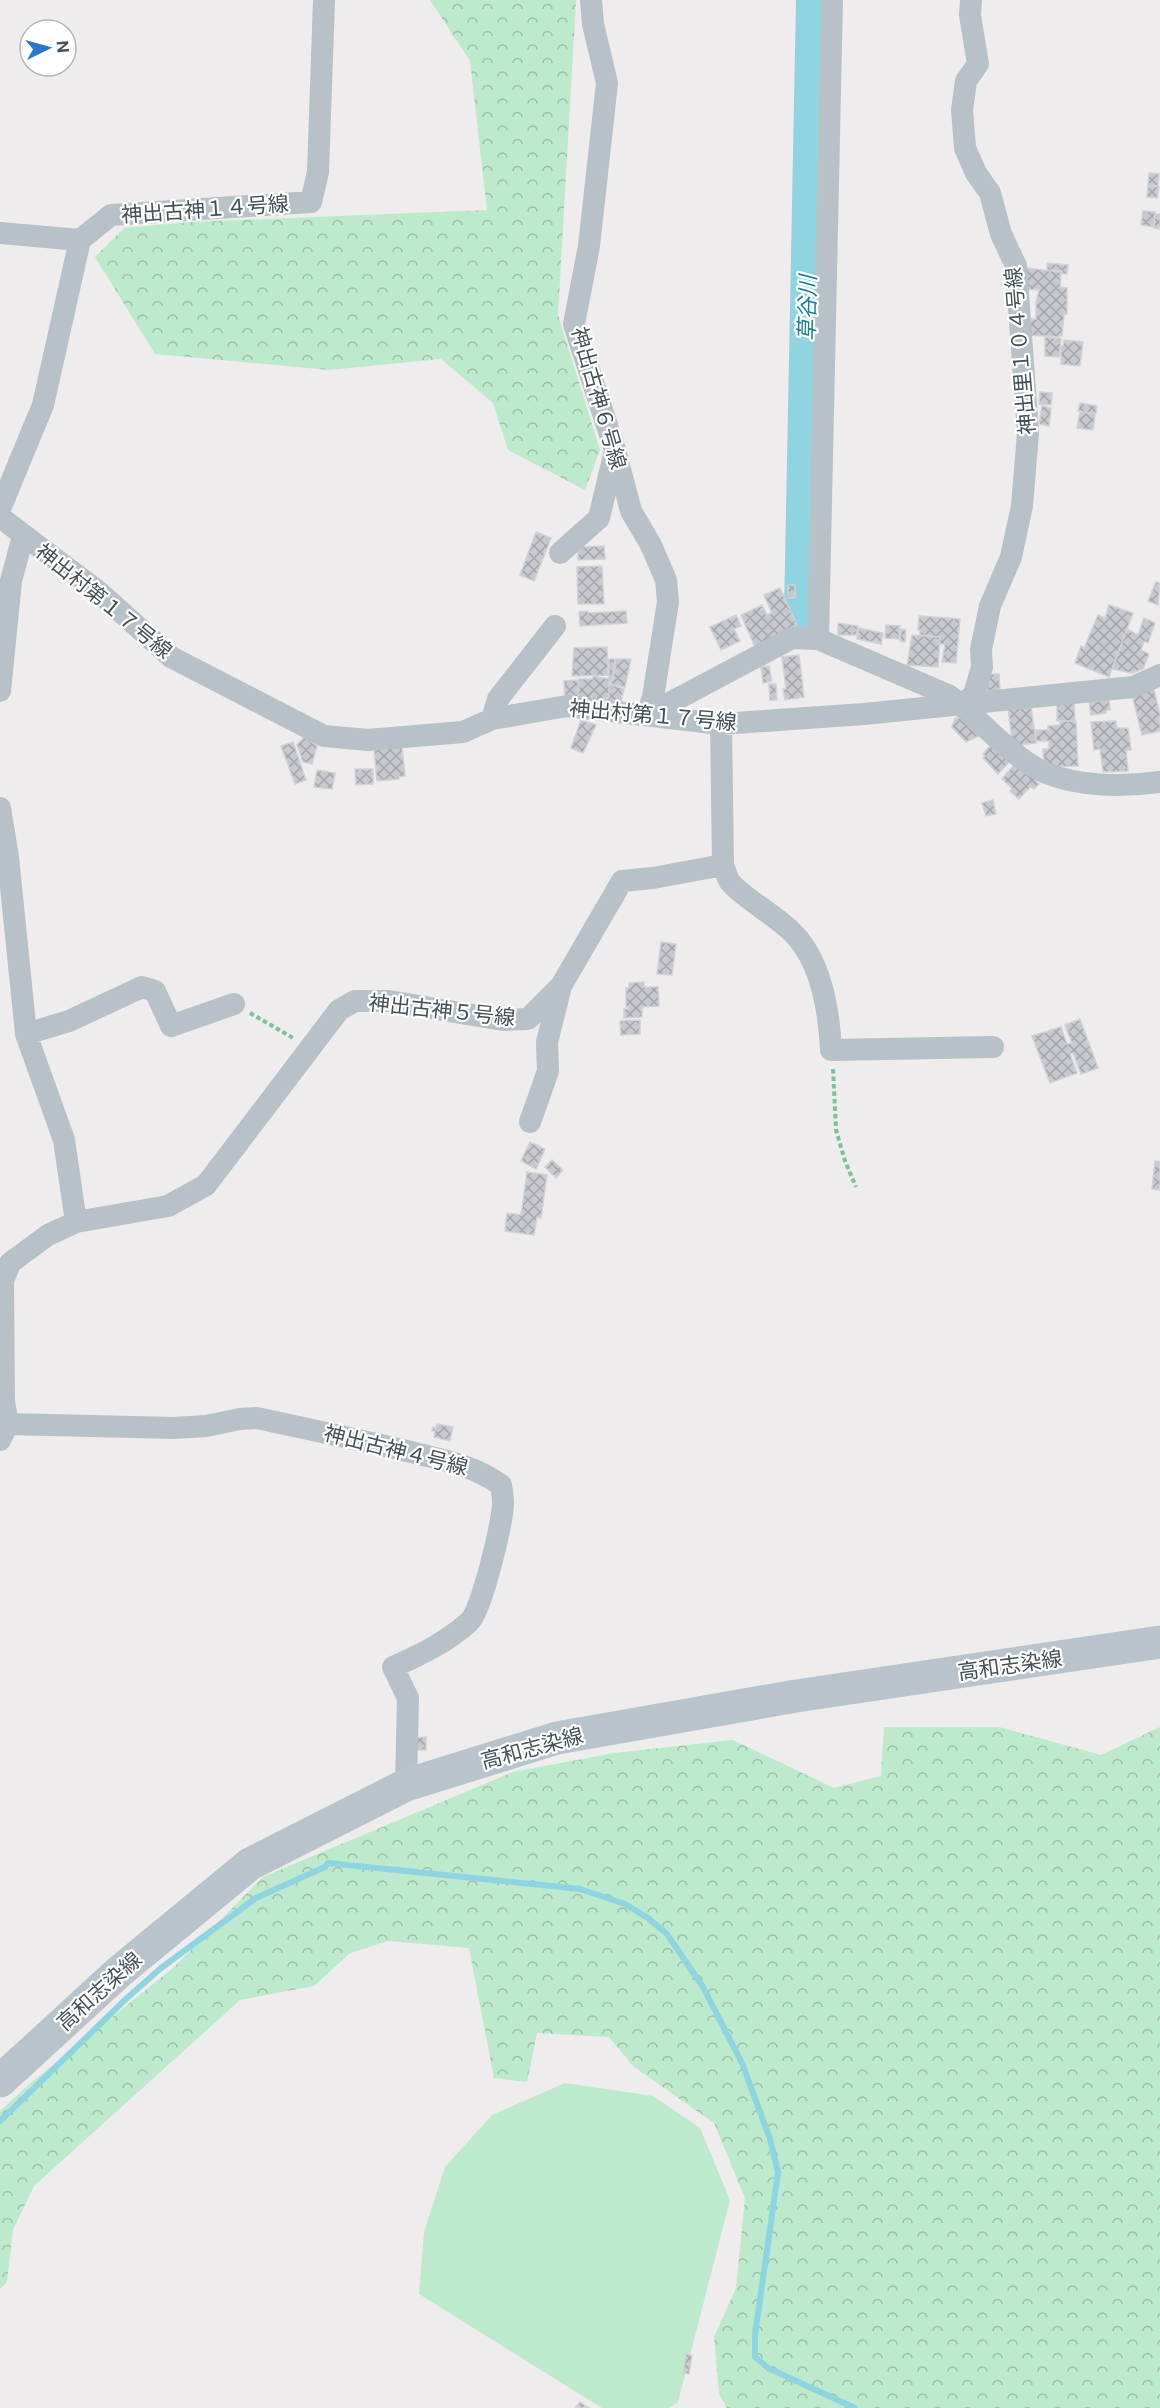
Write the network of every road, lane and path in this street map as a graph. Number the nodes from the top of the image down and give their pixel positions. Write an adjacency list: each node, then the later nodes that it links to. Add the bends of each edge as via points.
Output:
1 (324, 0): 6 (street, 神出古神１４号線, via 318,172 311,202 111,214)
2 (591, 0): 7 (street, 神出古神６号線, via 607,82 589,246 574,324)
3 (832, 0): 13 (street)
4 (971, 0): 16 (street, 神出里１０４号線, via 978,64 966,81 962,110 965,148 990,193 1001,234 1016,266 1028,433 1022,506 1011,557 990,606 981,649 982,667 974,694)
5 (0, 233): 6 (street)
6 (80, 240): 8 (street, via 43,405)
7 (615, 450): 11 (street, via 599,518); 17 (street, 神出古神６号線, via 631,512 666,580 668,602)
8 (0, 509)
9 (0, 517): 10 (street, 神出村第１７号線)
10 (22, 536): 15 (street, via 11,580); 18 (street, 神出村第１７号線, via 99,592 171,657 324,736 368,740 463,732)
11 (561, 553)
12 (555, 626): 18 (street, via 498,699)
13 (818, 639): 16 (street); 17 (street, via 792,638)
14 (1160, 675): 16 (street, 神出村第１７号線, via 1133,687)
15 (0, 691)
16 (963, 705): 19 (street, 神出村第１７号線); 20 (street, via 1003,744 1044,772 1074,781 1137,785)
17 (647, 715): 18 (street, 神出村第１７号線, via 567,706); 19 (street, 神出村第１７号線)
18 (492, 719)
19 (721, 724): 23 (street)
20 (1160, 782)
21 (0, 808): 22 (street)
22 (4, 857): 26 (street)
23 (723, 865): 24 (street, 神出古神５号線, via 622,881); 29 (street, via 731,882 791,931 806,949 819,980 830,1025)
24 (561, 986): 28 (street, 神出古神５号線, via 528,1019 503,1020 389,1001 355,1000 339,1010); 30 (street, via 547,1042 548,1071)
25 (234, 1004): 26 (street, via 171,1026 155,991 141,987 69,1021); 28 (path)
26 (26, 1034): 32 (street, via 63,1140)
27 (993, 1047): 29 (street)
28 (310, 1048): 32 (street, 神出古神５号線, via 206,1185 168,1206)
29 (831, 1050): 31 (path, via 836,1130)
30 (530, 1122)
31 (856, 1187)
32 (76, 1222): 33 (street, 神出古神５号線, via 48,1235 10,1263 3,1281)
33 (4, 1432): 35 (street, 神出古神４号線, via 174,1428 256,1418 451,1462 481,1471 501,1485 503,1504 494,1551 477,1610 470,1621 429,1651 393,1667 408,1698)
34 (1160, 1642): 35 (street, 高和志染線, via 796,1696 557,1738)
35 (406, 1785): 36 (street, 高和志染線, via 250,1864 120,1971)
36 (0, 2081)

